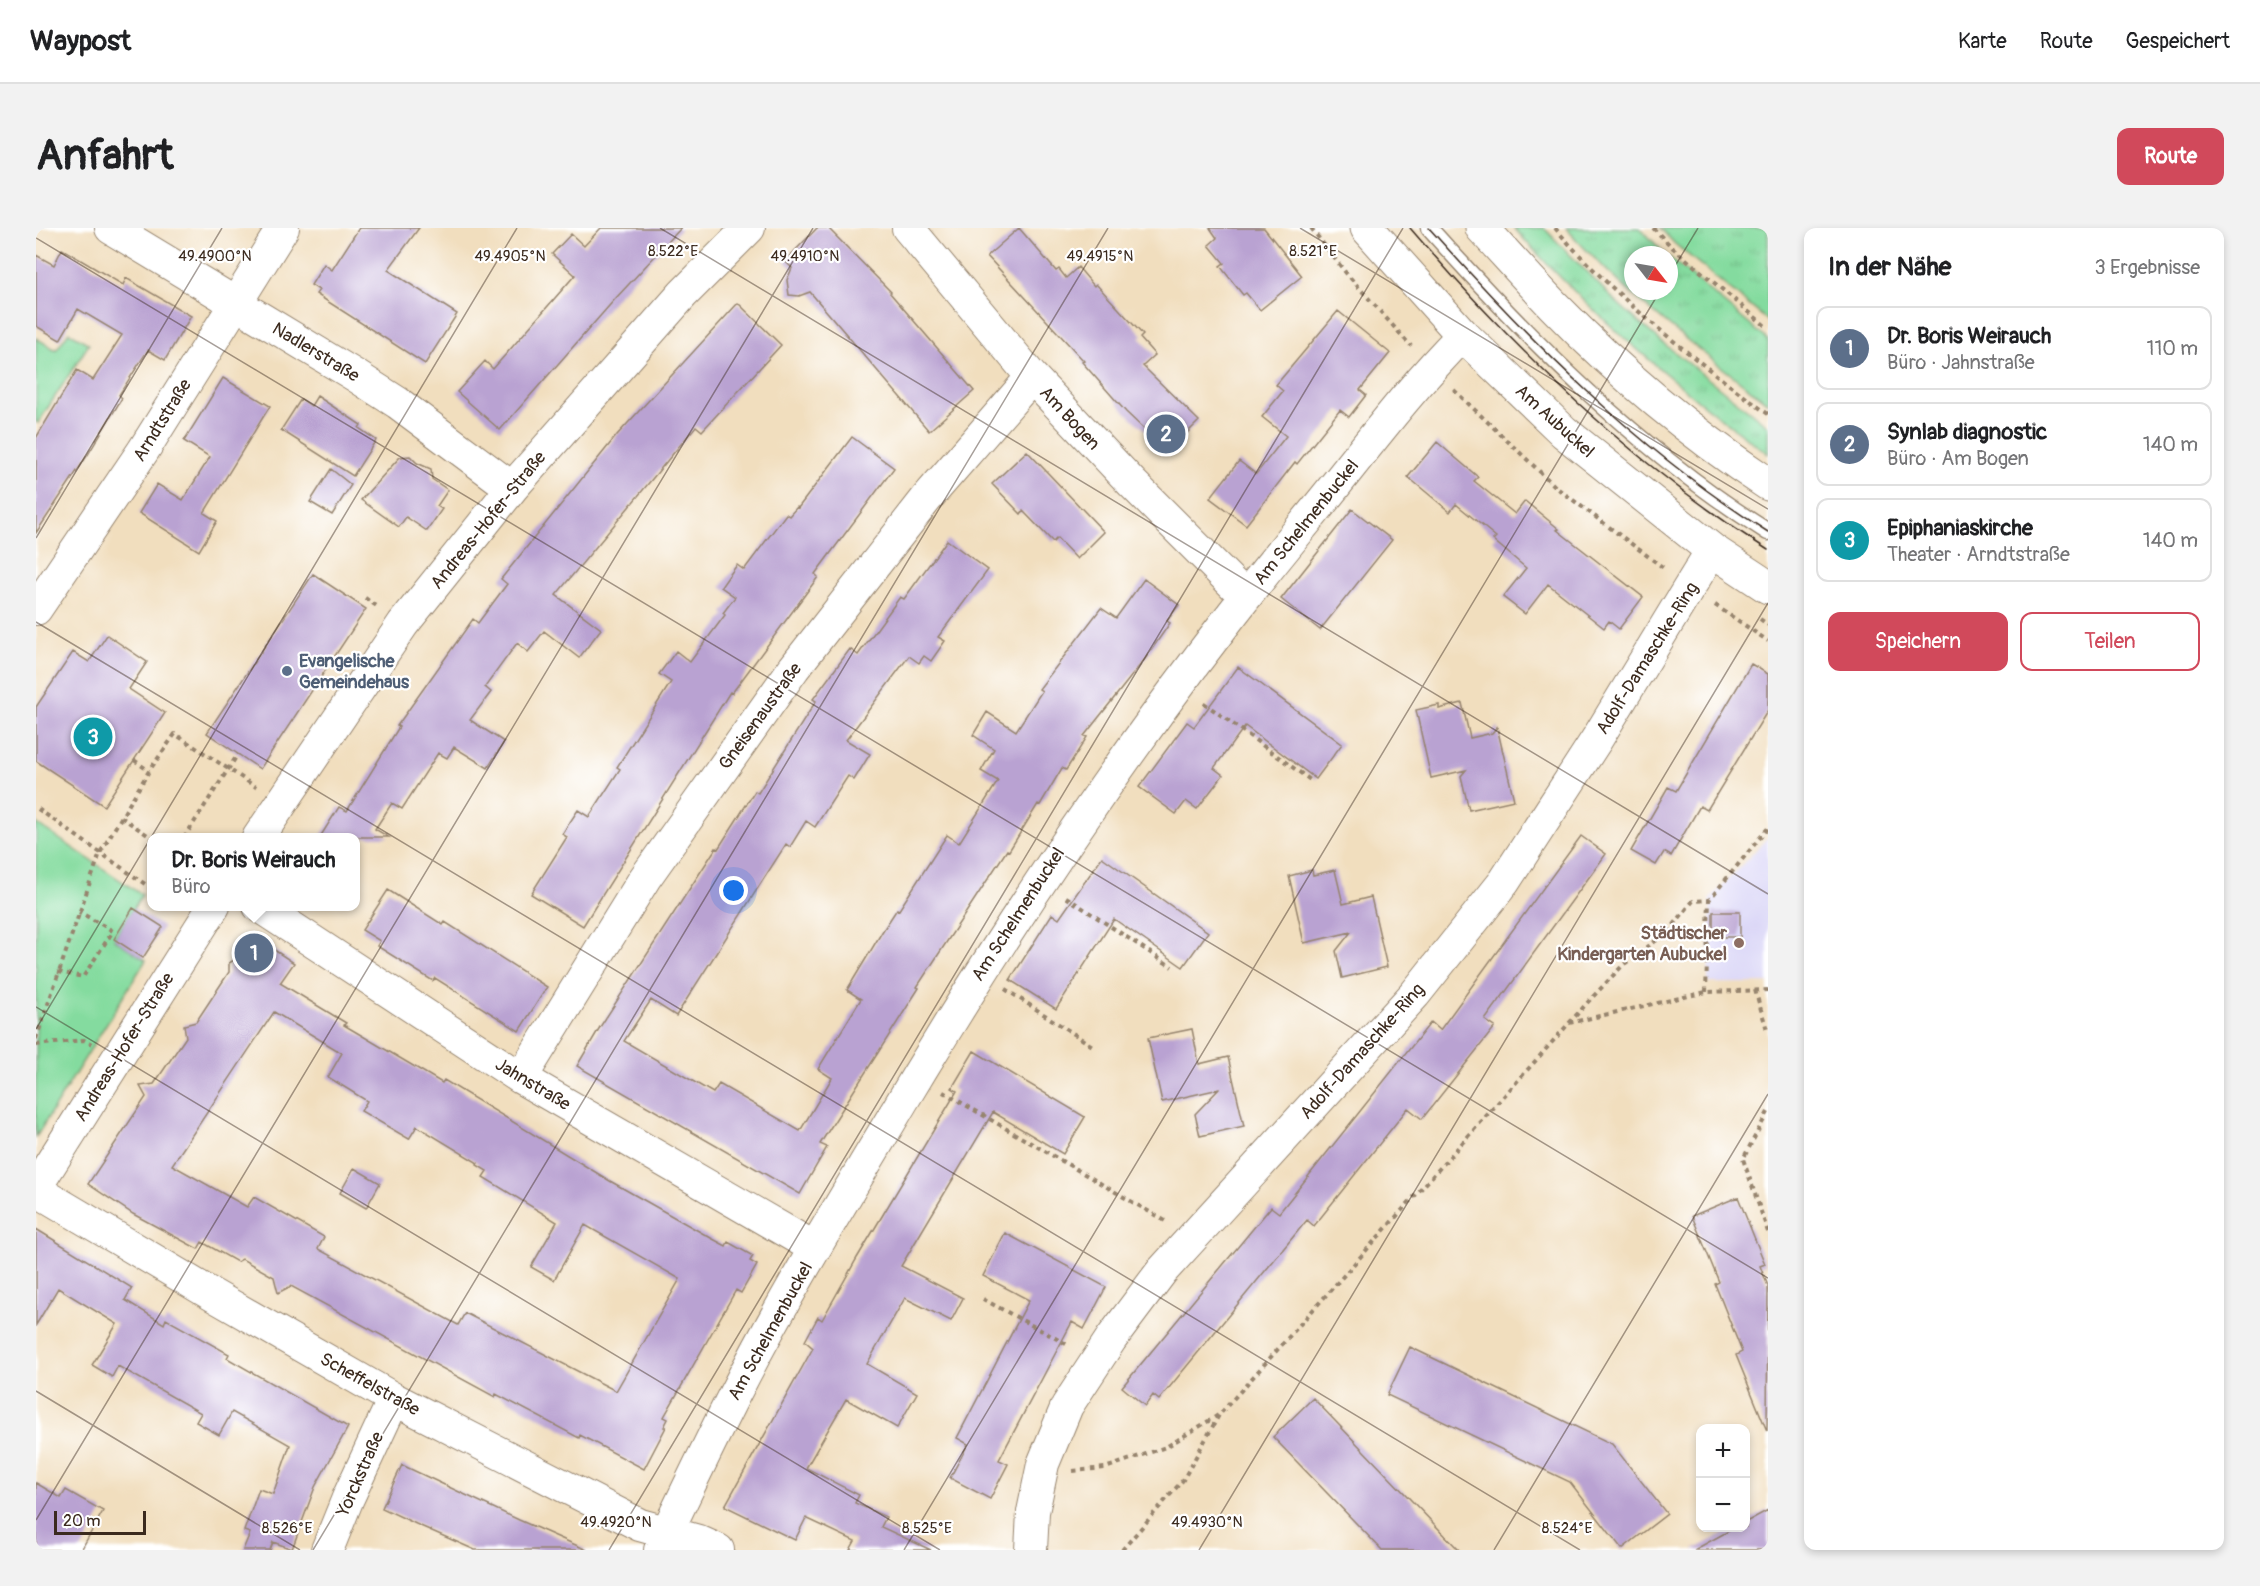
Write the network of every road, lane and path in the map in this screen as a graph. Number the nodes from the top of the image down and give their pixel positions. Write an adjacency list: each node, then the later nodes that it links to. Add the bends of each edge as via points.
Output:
1 (111, 228): 11 (street, Nadlerstraße)
2 (283, 228): 11 (street, Arndtstraße)
3 (749, 228): 18 (street, Andreas-Hofer-Straße, via 683,294)
4 (908, 228): 15 (street, Am Bogen)
5 (1311, 228): 14 (path)
6 (1367, 228): 13 (main road, Am Aubuckel)
7 (1429, 228): 19 (lane, via 1486,292 1619,420 1739,514)
8 (1482, 228): 17 (main road, via 1618,368 1686,425)
9 (1555, 228): 16 (path, via 1620,294 1710,371)
10 (1653, 228): 12 (path)
11 (235, 302): 18 (street, Nadlerstraße, via 390,398); 23 (street, Arndtstraße, via 143,451)
12 (1768, 328)
13 (1463, 335): 14 (street, Am Schelmenbuckel); 20 (main road, Am Aubuckel)
14 (1431, 367): 20 (path, via 1557,488); 22 (street, Am Schelmenbuckel)
15 (1032, 377): 22 (street, Am Bogen); 57 (street, Gneisenaustraße, via 927,498 794,668 645,878)
16 (1768, 414)
17 (1768, 484)
18 (512, 488): 35 (street, Andreas-Hofer-Straße, via 403,624)
19 (1768, 532)
20 (1700, 572): 21 (main road, Am Aubuckel); 24 (path); 61 (street, Adolf-Damaschke-Ring, via 1504,882 1415,994)
21 (1768, 587)
22 (1245, 596): 25 (street, Am Schelmenbuckel)
23 (36, 609)
24 (1768, 641)
25 (1179, 685): 30 (path); 38 (street, Am Schelmenbuckel)
26 (238, 754): 28 (path)
27 (134, 760): 29 (path)
28 (228, 769): 29 (path, via 175,734); 34 (path)
29 (149, 771): 32 (path)
30 (1313, 782)
31 (38, 809): 37 (path)
32 (121, 817): 36 (path); 37 (path)
33 (1768, 828): 40 (path)
34 (187, 833)
35 (261, 833)
36 (147, 834)
37 (100, 853): 39 (path); 43 (path)
38 (1040, 880): 44 (path); 46 (street, Am Schelmenbuckel)
39 (147, 886)
40 (1709, 900): 49 (path); 50 (path, via 1693,901 1670,931 1623,965)
41 (211, 911): 55 (street, Andreas-Hofer-Straße)
42 (267, 911): 57 (street, Jahnstraße)
43 (79, 912): 45 (path); 45 (path, via 113,931 83,976)
44 (1172, 967)
45 (57, 972): 52 (path)
46 (980, 972): 54 (path); 56 (street, Am Schelmenbuckel)
47 (1755, 990): 48 (path); 49 (path); 51 (path)
48 (1768, 990)
49 (1706, 992): 50 (path)
50 (1569, 1023): 66 (path)
51 (1768, 1033)
52 (36, 1039)
53 (36, 1046): 55 (path, via 84,1040)
54 (1094, 1047)
55 (116, 1058): 59 (street, Andreas-Hofer-Straße)
56 (916, 1076): 61 (path); 62 (street, Am Schelmenbuckel)
57 (521, 1078): 62 (street, Jahnstraße)
58 (1768, 1112): 60 (path, via 1743,1159)
59 (36, 1189): 65 (street, Scheffelstraße)
60 (1768, 1232)
61 (1193, 1237): 64 (street, Adolf-Damaschke-Ring, via 1162,1271)
62 (815, 1248): 68 (street, Am Schelmenbuckel, via 735,1394)
63 (983, 1299): 64 (path)
64 (1097, 1360): 67 (street, Adolf-Damaschke-Ring, via 1067,1406)
65 (394, 1399): 68 (street, Scheffelstraße, via 640,1524); 69 (street, Yorckstraße)
66 (1220, 1414): 67 (path, via 1166,1447 1105,1468 1069,1471); 72 (path, via 1183,1480)
67 (1043, 1464): 71 (street, Adolf-Damaschke-Ring, via 1033,1512)
68 (664, 1541): 70 (street, Scheffelstraße, via 698,1541)
69 (327, 1550)
70 (718, 1550)
71 (1031, 1550)
72 (1122, 1550)

